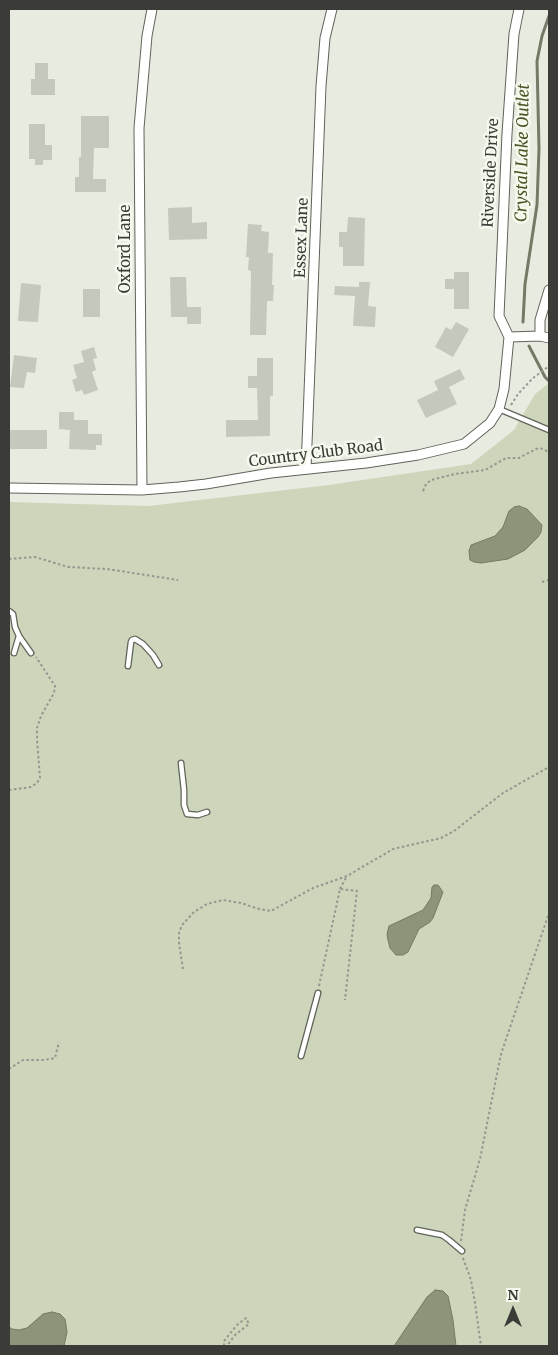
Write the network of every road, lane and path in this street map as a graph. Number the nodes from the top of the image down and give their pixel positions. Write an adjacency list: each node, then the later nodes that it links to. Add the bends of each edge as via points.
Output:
1 (152, 9): 15 (street, Oxford Lane, via 139,128)
2 (332, 9): 13 (street, Essex Lane, via 325,38 321,86)
3 (519, 9): 6 (street, Riverside Drive, via 514,34 505,164 499,316)
4 (549, 290): 5 (street, via 540,320)
5 (540, 336): 6 (street); 7 (street)
6 (509, 337): 10 (street, Country Club Road)
7 (549, 338)
8 (549, 367): 9 (path)
9 (536, 375)
10 (499, 409): 11 (lane); 13 (street, Country Club Road, via 490,423 464,444 418,455)
11 (549, 430)
12 (549, 452): 16 (path, via 540,448 519,458 506,458 485,470 431,480)
13 (306, 469): 15 (street, Country Club Road)
14 (9, 488): 15 (street, Country Club Road)
15 (142, 490)
16 (423, 491)
17 (9, 559): 18 (path, via 36,557 68,567 107,568)
18 (178, 580)
19 (549, 580): 20 (path)
20 (542, 582)
21 (9, 611): 23 (lane, via 13,614)
22 (9, 624): 23 (lane)
23 (15, 627): 24 (lane)
24 (18, 636): 25 (lane); 26 (lane)
25 (14, 653)
26 (31, 653): 31 (path, via 55,686 54,693 38,728 38,783)
27 (159, 665): 28 (lane, via 143,644 134,639)
28 (128, 666)
29 (181, 763): 32 (lane, via 187,814)
30 (549, 768): 33 (path, via 503,793 441,838 393,848)
31 (9, 790)
32 (207, 812)
33 (347, 876): 34 (path); 36 (path, via 313,888 271,911 222,900 206,904 194,912 179,933)
34 (340, 889): 37 (path); 38 (path, via 357,891)
35 (549, 913): 43 (path, via 502,1054 463,1222)
36 (183, 969)
37 (318, 994): 40 (lane)
38 (345, 1000)
39 (59, 1042): 41 (path, via 55,1058 23,1060)
40 (301, 1056)
41 (9, 1069)
42 (417, 1230): 43 (lane, via 442,1236)
43 (462, 1251): 46 (path, via 474,1296)
44 (224, 1346): 45 (path, via 224,1341 246,1318 249,1324 235,1335)
45 (229, 1346)
46 (481, 1346)

